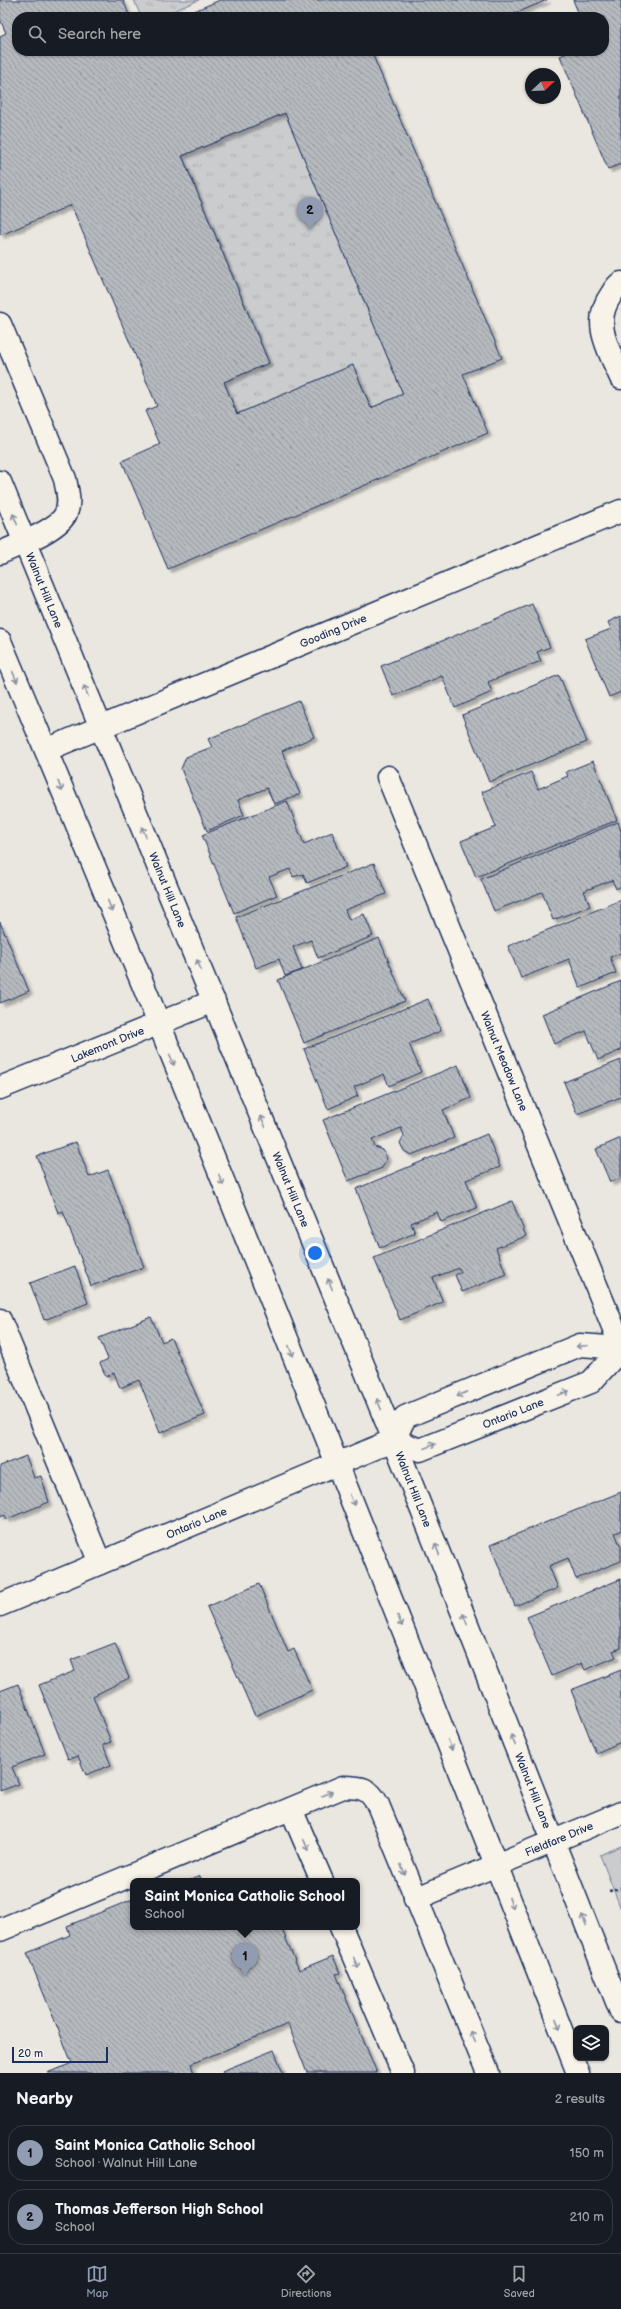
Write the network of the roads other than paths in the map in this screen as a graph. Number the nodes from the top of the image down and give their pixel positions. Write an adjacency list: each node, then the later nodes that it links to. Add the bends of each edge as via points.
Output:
1 (621, 283): 3 (main road, via 607,299 601,317 604,337)
2 (0, 324): 6 (main road, via 65,479 69,498 66,514 54,525)
3 (621, 378)
4 (0, 482): 6 (main road, Walnut Hill Lane, one-way to 4)
5 (621, 511): 9 (main road, Gooding Drive)
6 (25, 542): 7 (main road); 9 (main road, Walnut Hill Lane, one-way to 6)
7 (0, 553)
8 (0, 641): 10 (main road, one-way to 10)
9 (101, 727): 10 (main road, Gooding Drive); 12 (main road, Walnut Hill Lane, one-way to 9)
10 (46, 750): 13 (main road, one-way to 13)
11 (388, 777): 17 (main road, Walnut Meadow Lane)
12 (214, 1001): 13 (main road, Lakemont Drive); 18 (main road, Walnut Hill Lane, one-way to 12)
13 (158, 1023): 14 (main road, Lakemont Drive); 19 (main road, one-way to 19)
14 (0, 1088)
15 (0, 1320): 16 (main road)
16 (5, 1346): 20 (main road)
17 (621, 1347): 18 (main road, one-way to 18, via 580,1345 405,1417); 18 (main road, Ontario Lane, one-way to 17, via 420,1450 591,1382)
18 (394, 1440): 19 (main road, Ontario Lane); 24 (main road, Walnut Hill Lane, one-way to 18)
19 (337, 1464): 20 (main road, Ontario Lane); 25 (main road, one-way to 25)
20 (100, 1563): 21 (main road, Ontario Lane)
21 (0, 1605)
22 (291, 1809): 26 (main road, one-way to 26); 27 (main road, one-way to 27, via 343,1787 360,1787 372,1795); 28 (main road)
23 (621, 1813): 24 (main road, Fieldfare Drive)
24 (554, 1841): 25 (main road, Fieldfare Drive); 30 (main road, Walnut Hill Lane, one-way to 24)
25 (498, 1866): 27 (main road, Fieldfare Drive); 33 (main road, one-way to 33)
26 (321, 1878)
27 (415, 1899): 32 (main road, one-way to 27)
28 (0, 1930)
29 (342, 1930): 31 (main road, one-way to 31)
30 (621, 2012)
31 (403, 2073)
32 (488, 2073)
33 (578, 2073)

